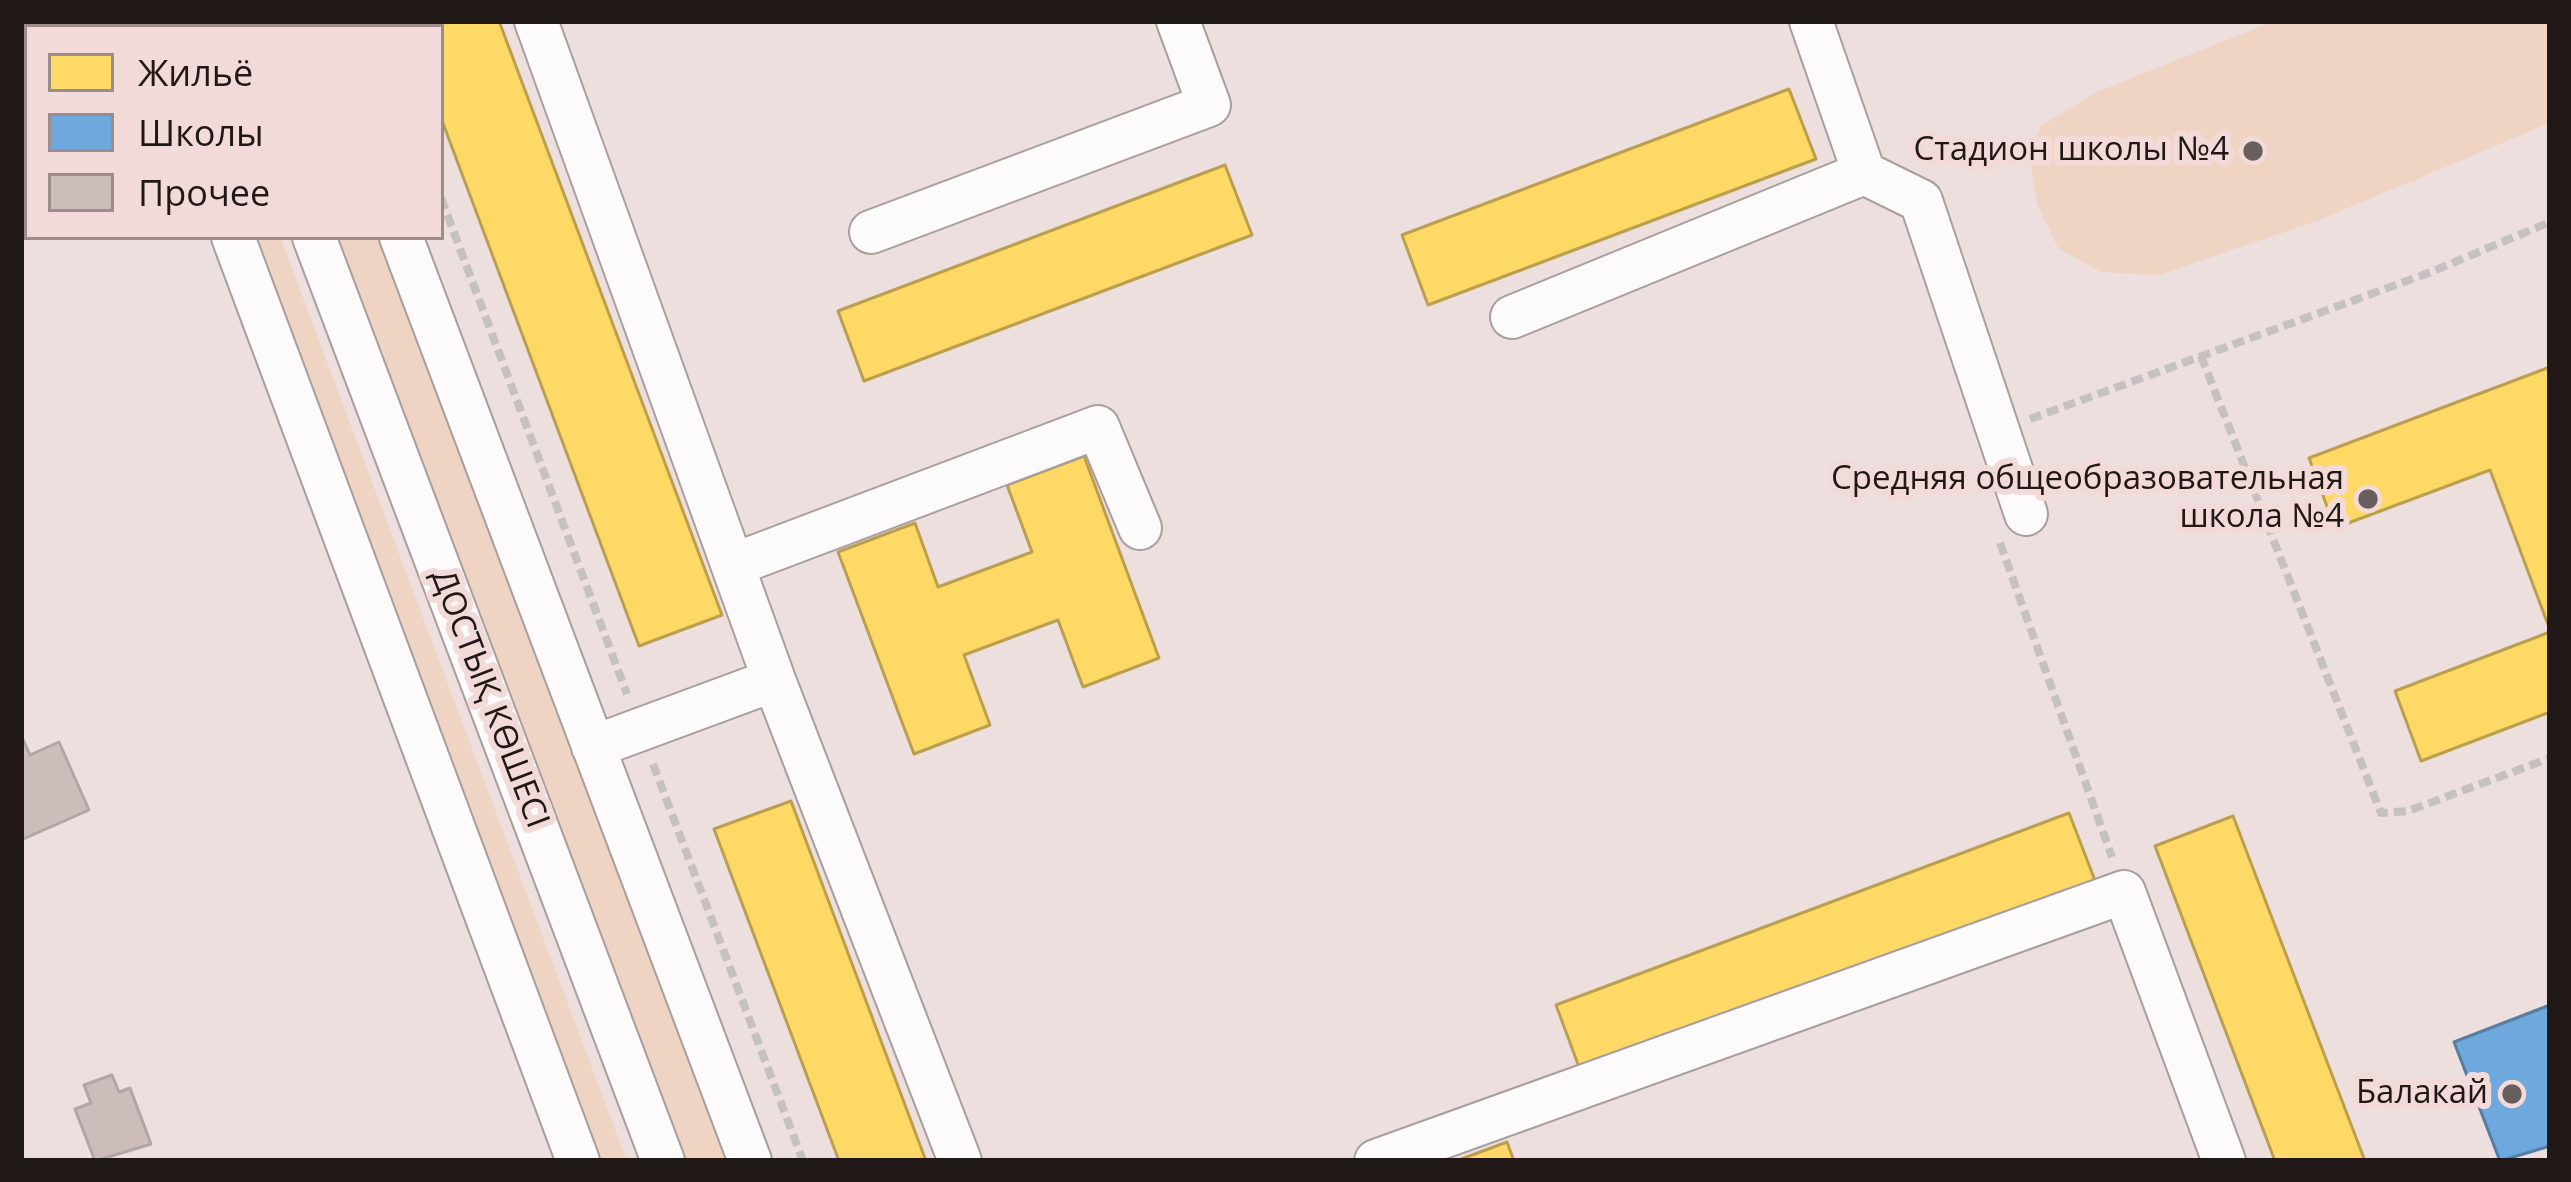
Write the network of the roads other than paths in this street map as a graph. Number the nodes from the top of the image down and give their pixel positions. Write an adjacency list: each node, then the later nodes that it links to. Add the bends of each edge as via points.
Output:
1 (536, 21): 12 (street)
2 (1178, 21): 5 (street, via 1209,105)
3 (1811, 21): 4 (street)
4 (1864, 173): 9 (street); 10 (street, via 1921,202 1997,431)
5 (871, 232)
6 (233, 240): 15 (street)
7 (315, 240): 16 (street, ДОСТЫҚ КӨШЕСІ)
8 (402, 240): 14 (street)
9 (1512, 317)
10 (2011, 522)
11 (1140, 528): 12 (street, via 1098,427)
12 (733, 565): 13 (street)
13 (774, 680): 14 (street); 18 (street)
14 (592, 747): 17 (street)
15 (578, 1161)
16 (663, 1161)
17 (750, 1161)
18 (960, 1161)
19 (1376, 1161): 20 (street, via 2124,892)
20 (2224, 1161)

